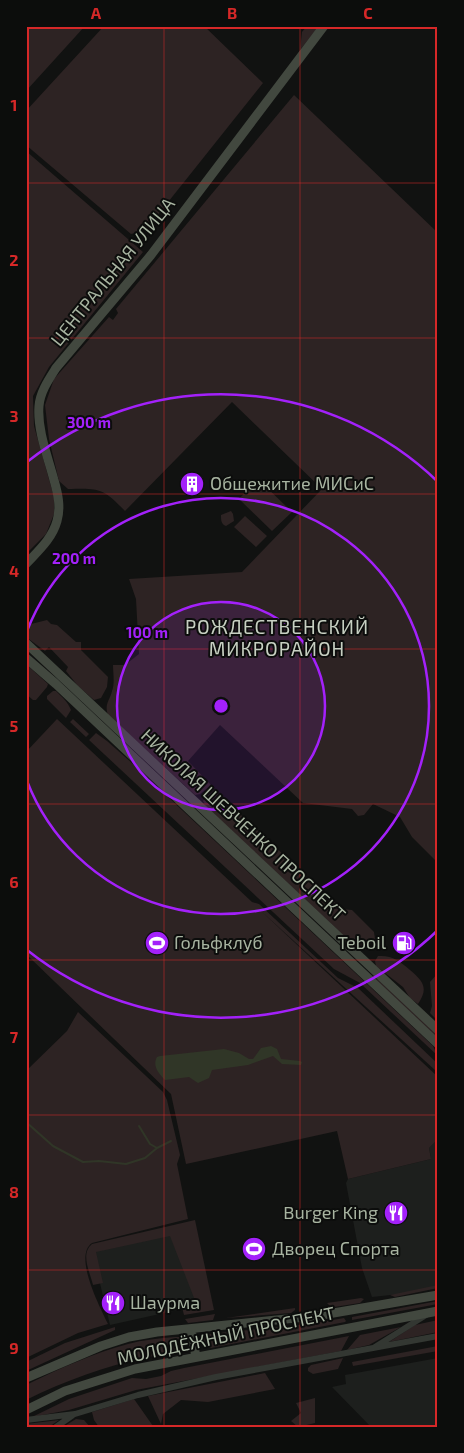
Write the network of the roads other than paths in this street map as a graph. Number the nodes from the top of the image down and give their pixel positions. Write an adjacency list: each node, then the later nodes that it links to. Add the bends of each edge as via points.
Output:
1 (324, 26): 2 (main road, ЦЕНТРАЛЬНАЯ УЛИЦА, via 151,255 56,368 44,388 39,405 40,423 59,509 48,540)
2 (26, 564)
3 (26, 643): 5 (main road, НИКОЛАЯ ШЕВЧЕНКО ПРОСПЕКТ)
4 (26, 658): 6 (main road, НИКОЛАЯ ШЕВЧЕНКО ПРОСПЕКТ)
5 (363, 959): 6 (main road); 7 (main road, НИКОЛАЯ ШЕВЧЕНКО ПРОСПЕКТ)
6 (355, 967): 8 (main road, НИКОЛАЯ ШЕВЧЕНКО ПРОСПЕКТ)
7 (438, 1030)
8 (438, 1044)
9 (438, 1294): 11 (main road, МОЛОДЁЖНЫЙ ПРОСПЕКТ, via 316,1316)
10 (434, 1311): 13 (street); 14 (main road, МОЛОДЁЖНЫЙ ПРОСПЕКТ)
11 (191, 1330): 14 (main road); 15 (main road, МОЛОДЁЖНЫЙ ПРОСПЕКТ, via 129,1337)
12 (438, 1336): 13 (street)
13 (372, 1349): 17 (street, via 156,1390)
14 (196, 1357): 16 (main road, МОЛОДЁЖНЫЙ ПРОСПЕКТ, via 135,1369 65,1392)
15 (26, 1378)
16 (26, 1410)
17 (75, 1414): 18 (street); 19 (street)
18 (26, 1420)
19 (56, 1427)

